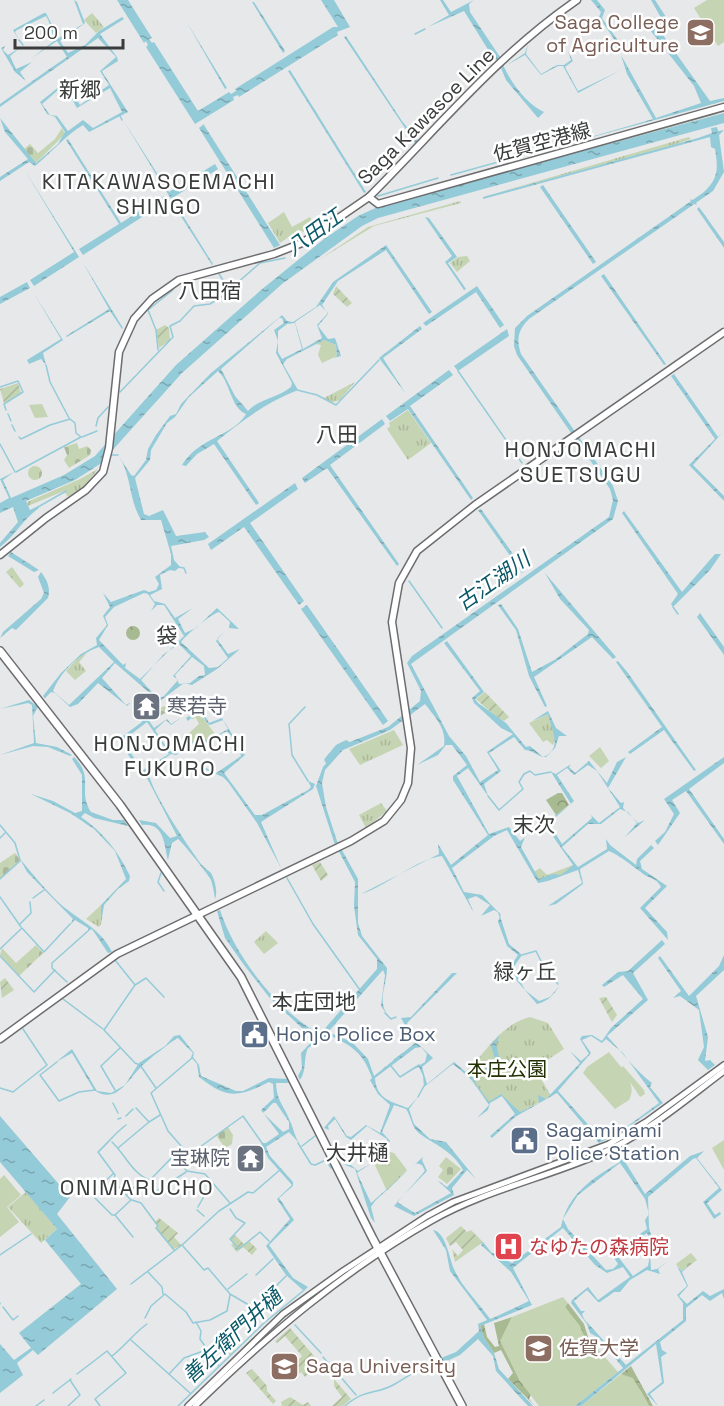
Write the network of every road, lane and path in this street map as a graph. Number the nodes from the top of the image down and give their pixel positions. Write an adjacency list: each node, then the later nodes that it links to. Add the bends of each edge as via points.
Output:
1 (577, 0): 3 (main road, Saga Kawasoe Line, via 497,66)
2 (724, 107): 3 (main road, 佐賀空港線, via 378,204)
3 (369, 197): 5 (main road, Saga Kawasoe Line, via 302,243 180,280 152,299 135,319 119,352 103,472 86,490)
4 (724, 332): 7 (main road, via 429,538 404,570 393,604 392,622 411,762 405,793 384,820 338,848)
5 (0, 555)
6 (0, 651): 7 (highway)
7 (198, 913): 8 (main road, via 113,957); 11 (highway, via 241,976)
8 (0, 1039)
9 (724, 1065): 11 (main road, via 615,1141 453,1202)
10 (724, 1071): 11 (main road, via 617,1146 457,1208)
11 (379, 1251): 12 (main road, via 283,1314); 13 (main road, via 287,1321); 14 (highway)
12 (188, 1406)
13 (195, 1406)
14 (462, 1406)

